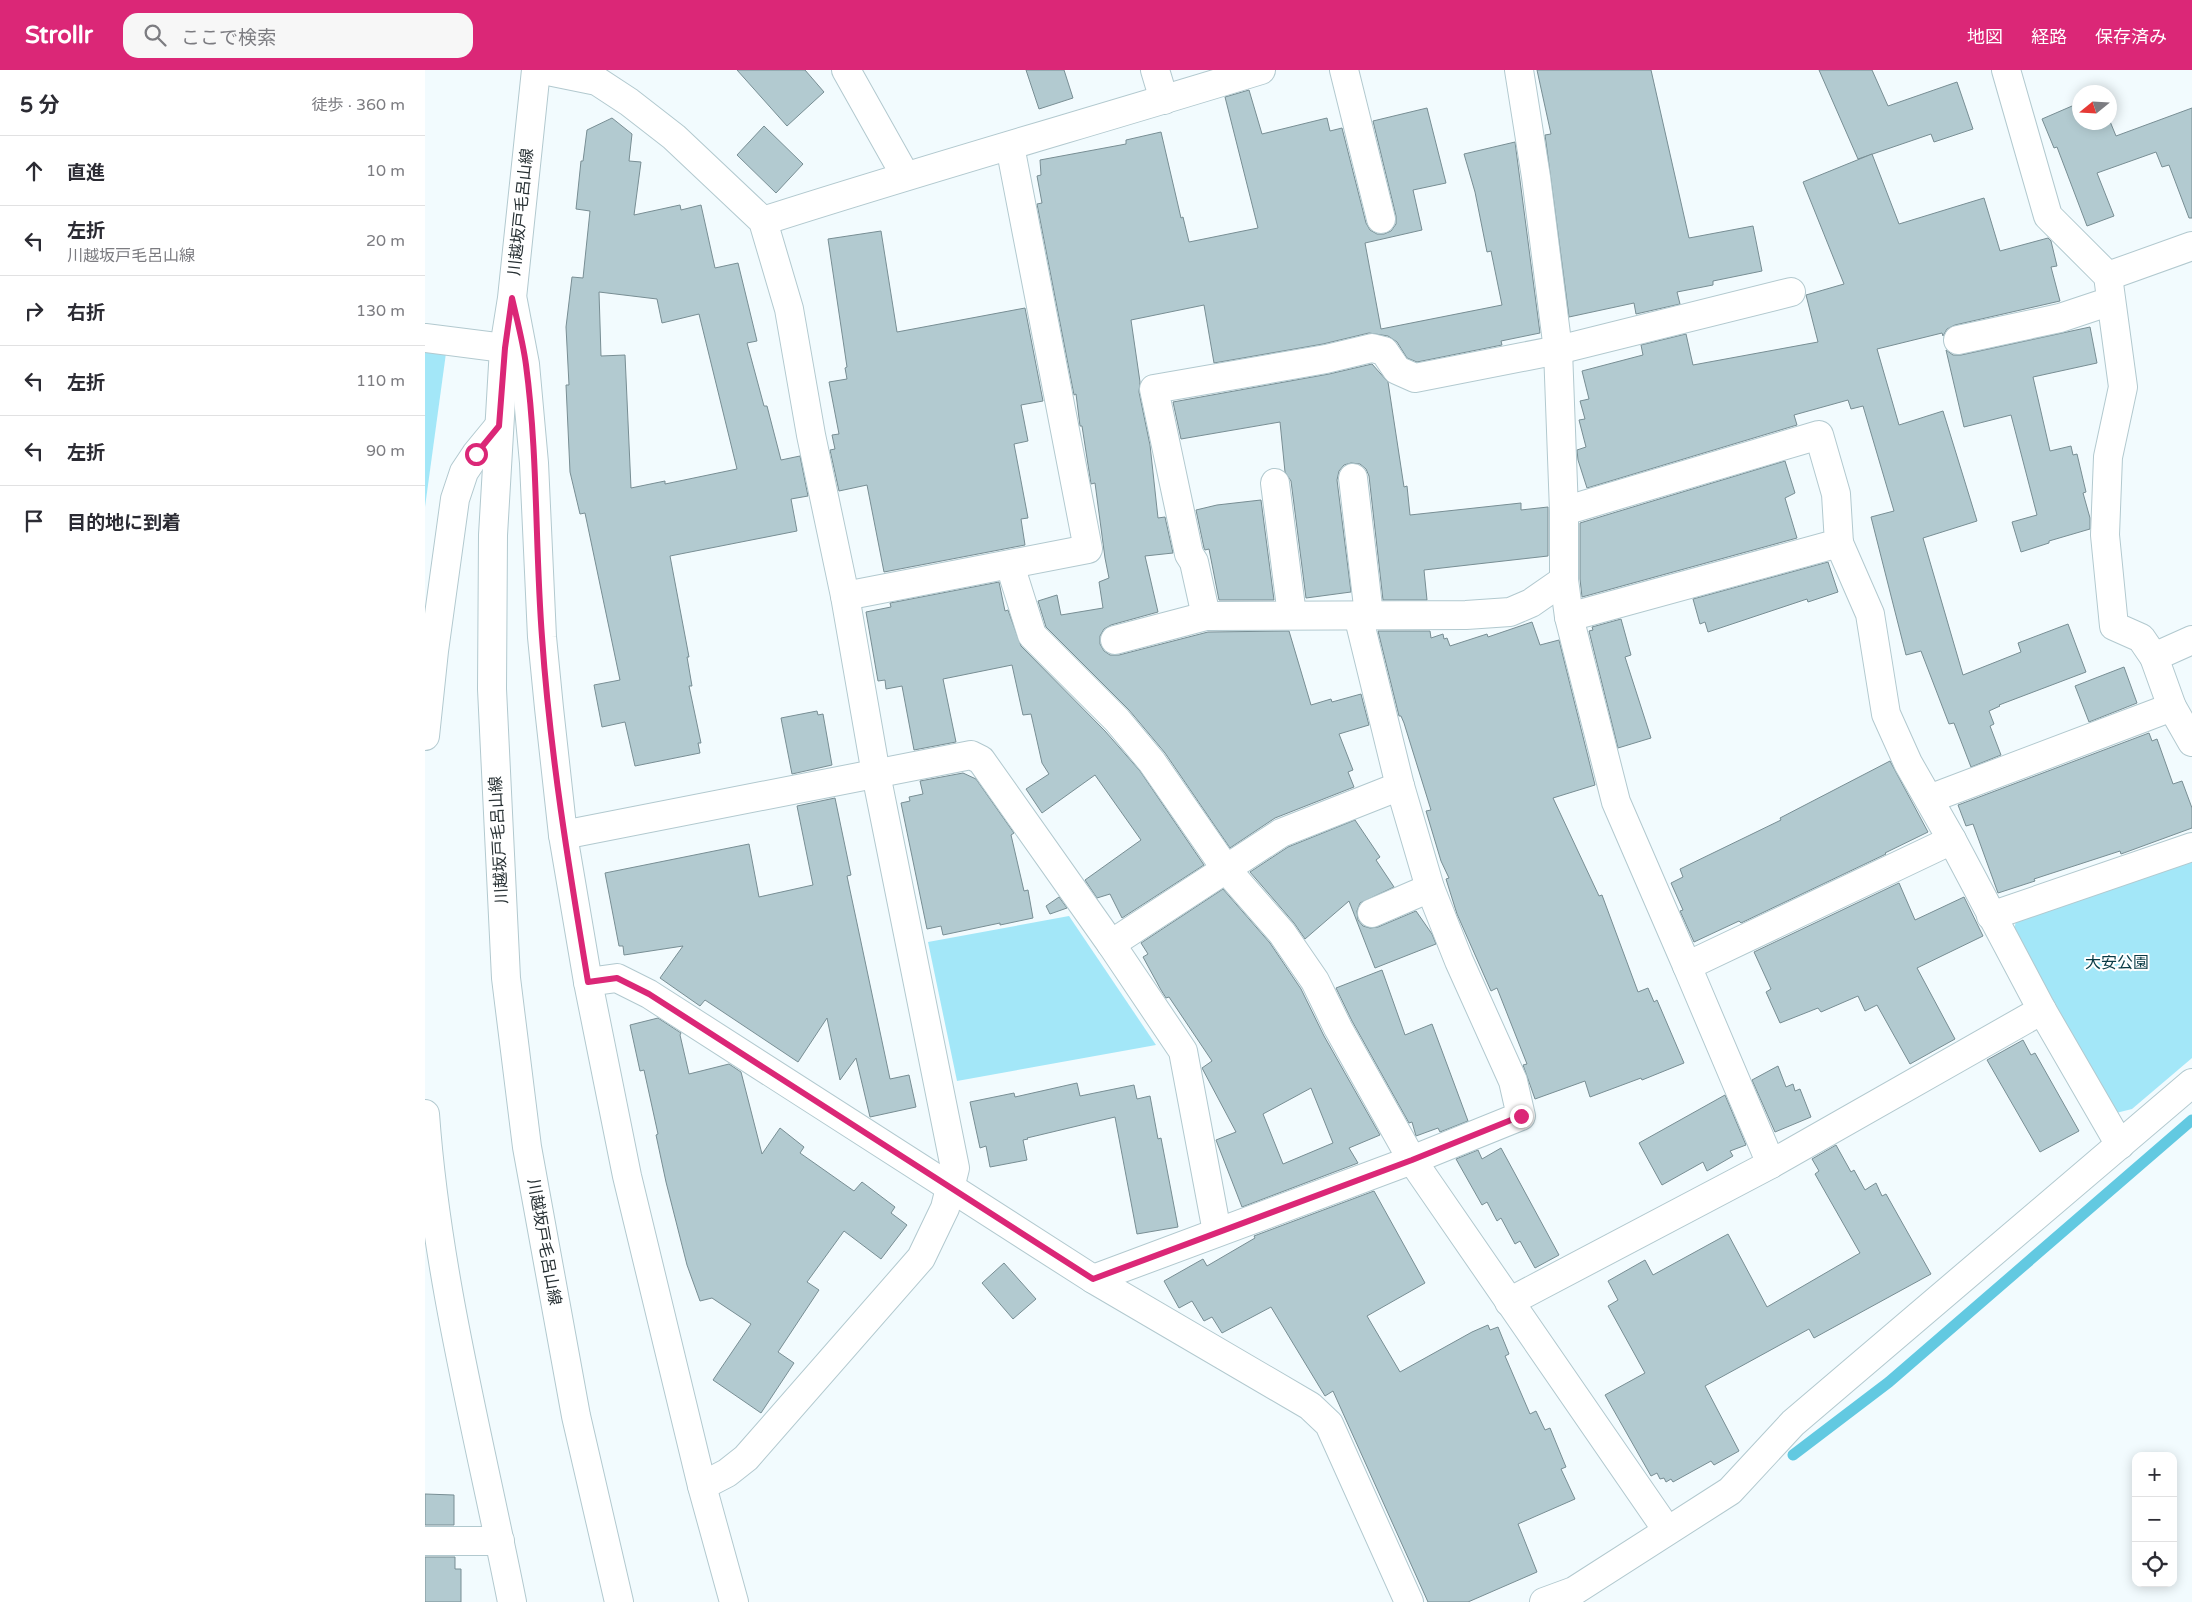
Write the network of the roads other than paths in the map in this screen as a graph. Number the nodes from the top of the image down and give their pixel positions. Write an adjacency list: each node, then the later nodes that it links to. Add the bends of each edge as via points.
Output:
1 (536, 70): 17 (street, 川越坂戸毛呂山線)
2 (543, 70): 13 (street, via 597,81 629,102 674,138)
3 (846, 70): 11 (street)
4 (1155, 70): 9 (street)
5 (1261, 70): 9 (street)
6 (1344, 70): 12 (street)
7 (1519, 70): 21 (street)
8 (2006, 70): 15 (street, via 2048,216)
9 (1164, 100): 10 (street)
10 (1010, 146): 11 (street); 27 (street, via 1088,549)
11 (905, 175): 13 (street)
12 (1381, 219)
13 (763, 221): 29 (street, via 789,309 811,435)
14 (2192, 246): 15 (street)
15 (2109, 288): 19 (street, via 2060,318); 36 (street, via 2123,387 2108,457 2105,525 2114,626 2141,638)
16 (1791, 292): 21 (street)
17 (512, 298): 20 (street, 川越坂戸毛呂山線); 43 (street, via 525,364 534,463 542,637)
18 (425, 338): 20 (street)
19 (1958, 340)
20 (505, 348): 22 (street, 川越坂戸毛呂山線)
21 (1557, 350): 25 (street); 32 (street, via 1415,378 1397,370 1384,351 1373,348 1154,388 1189,554 1194,562)
22 (499, 426): 38 (street, via 464,472 455,499); 68 (street, 川越坂戸毛呂山線, via 493,535 492,689 506,978 529,1156 576,1416)
23 (1353, 478): 31 (street)
24 (1275, 483): 30 (street)
25 (1564, 511): 26 (street, via 1819,435 1836,494); 28 (street)
26 (1839, 543): 33 (street); 42 (street, via 1870,614 1886,714)
27 (1010, 565): 29 (street); 46 (street, via 1033,635 1117,720 1152,762)
28 (1564, 580): 31 (street, via 1531,603 1510,612); 33 (street)
29 (845, 596): 40 (street)
30 (1292, 615): 31 (street); 32 (street)
31 (1363, 615): 41 (street)
32 (1206, 616): 34 (street)
33 (1569, 617): 51 (street, via 1616,802)
34 (1115, 640)
35 (2192, 640): 36 (street)
36 (2154, 656): 37 (street)
37 (2172, 707): 39 (street); 42 (street)
38 (425, 736)
39 (2192, 742)
40 (876, 774): 43 (street); 50 (street, via 971,755 981,760); 59 (street, via 955,1168)
41 (1400, 786): 46 (street, via 1281,833); 47 (street)
42 (1929, 799): 44 (street)
43 (563, 835): 52 (street)
44 (1952, 840): 49 (street); 51 (street)
45 (2192, 847): 49 (street)
46 (1226, 868): 50 (street); 57 (street, via 1282,933 1315,981)
47 (1430, 888): 48 (street); 57 (street, via 1513,1081 1521,1116)
48 (1372, 912)
49 (1991, 916): 53 (street)
50 (1111, 944): 60 (street, via 1183,1051)
51 (1687, 966): 58 (street)
52 (588, 982): 59 (street, via 617,978 649,994); 63 (street, via 627,1176)
53 (2041, 1010): 56 (street); 58 (street)
54 (2192, 1083): 56 (street)
55 (425, 1114): 65 (street, via 449,1298)
56 (2121, 1145): 64 (street, via 1793,1423 1730,1491)
57 (1412, 1160): 60 (street); 62 (street)
58 (1771, 1164): 62 (street)
59 (951, 1188): 61 (street); 63 (street, via 921,1258 747,1458)
60 (1217, 1232): 61 (street)
61 (1093, 1279): 70 (street, via 1311,1406 1329,1424)
62 (1509, 1302): 64 (street)
63 (702, 1486): 69 (street)
64 (1667, 1530): 71 (street, via 1574,1590)
65 (500, 1540): 66 (street); 67 (street)
66 (425, 1541)
67 (512, 1602)
68 (619, 1602)
69 (734, 1602)
70 (1409, 1602)
71 (1544, 1602)

